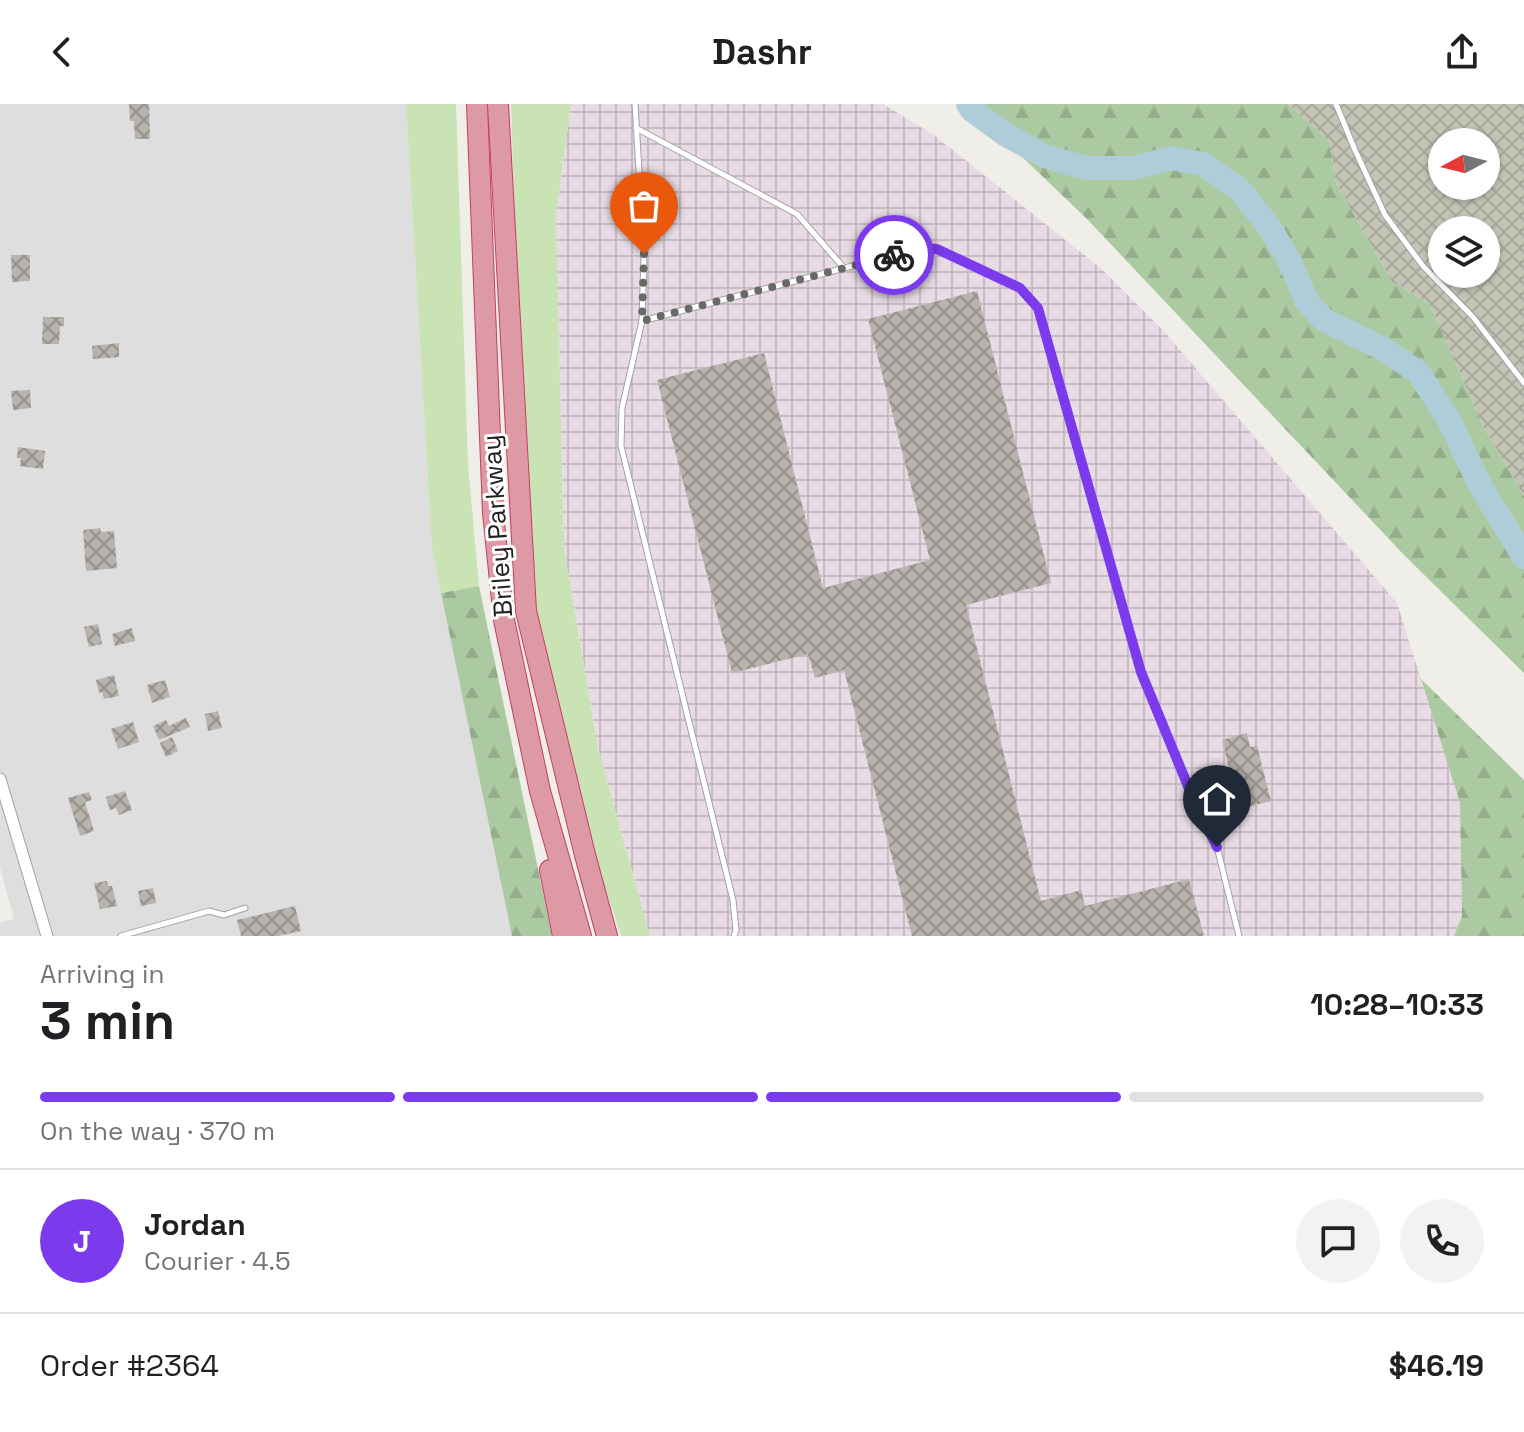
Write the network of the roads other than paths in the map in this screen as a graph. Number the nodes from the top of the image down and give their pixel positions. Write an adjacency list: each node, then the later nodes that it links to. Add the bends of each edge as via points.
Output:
1 (477, 104): 10 (highway, Briley Parkway, via 493,513 504,620)
2 (498, 104): 16 (highway, Briley Parkway, via 526,611)
3 (635, 104): 5 (lane)
4 (1336, 104): 8 (lane, via 1385,215)
5 (636, 128): 6 (lane, via 797,214); 7 (lane, via 644,254)
6 (844, 268): 7 (lane); 18 (lane, via 921,248 937,249 1020,288 1038,308 1141,672 1217,847)
7 (642, 321): 17 (lane, via 622,408 621,446 733,900)
8 (1524, 383)
9 (0, 779): 12 (street)
10 (540, 791): 14 (highway); 15 (highway, Briley Parkway)
11 (245, 908): 13 (lane, via 224,915 209,911)
12 (47, 936)
13 (121, 936)
14 (563, 936)
15 (581, 936)
16 (607, 936)
17 (734, 936)
18 (1239, 936)

